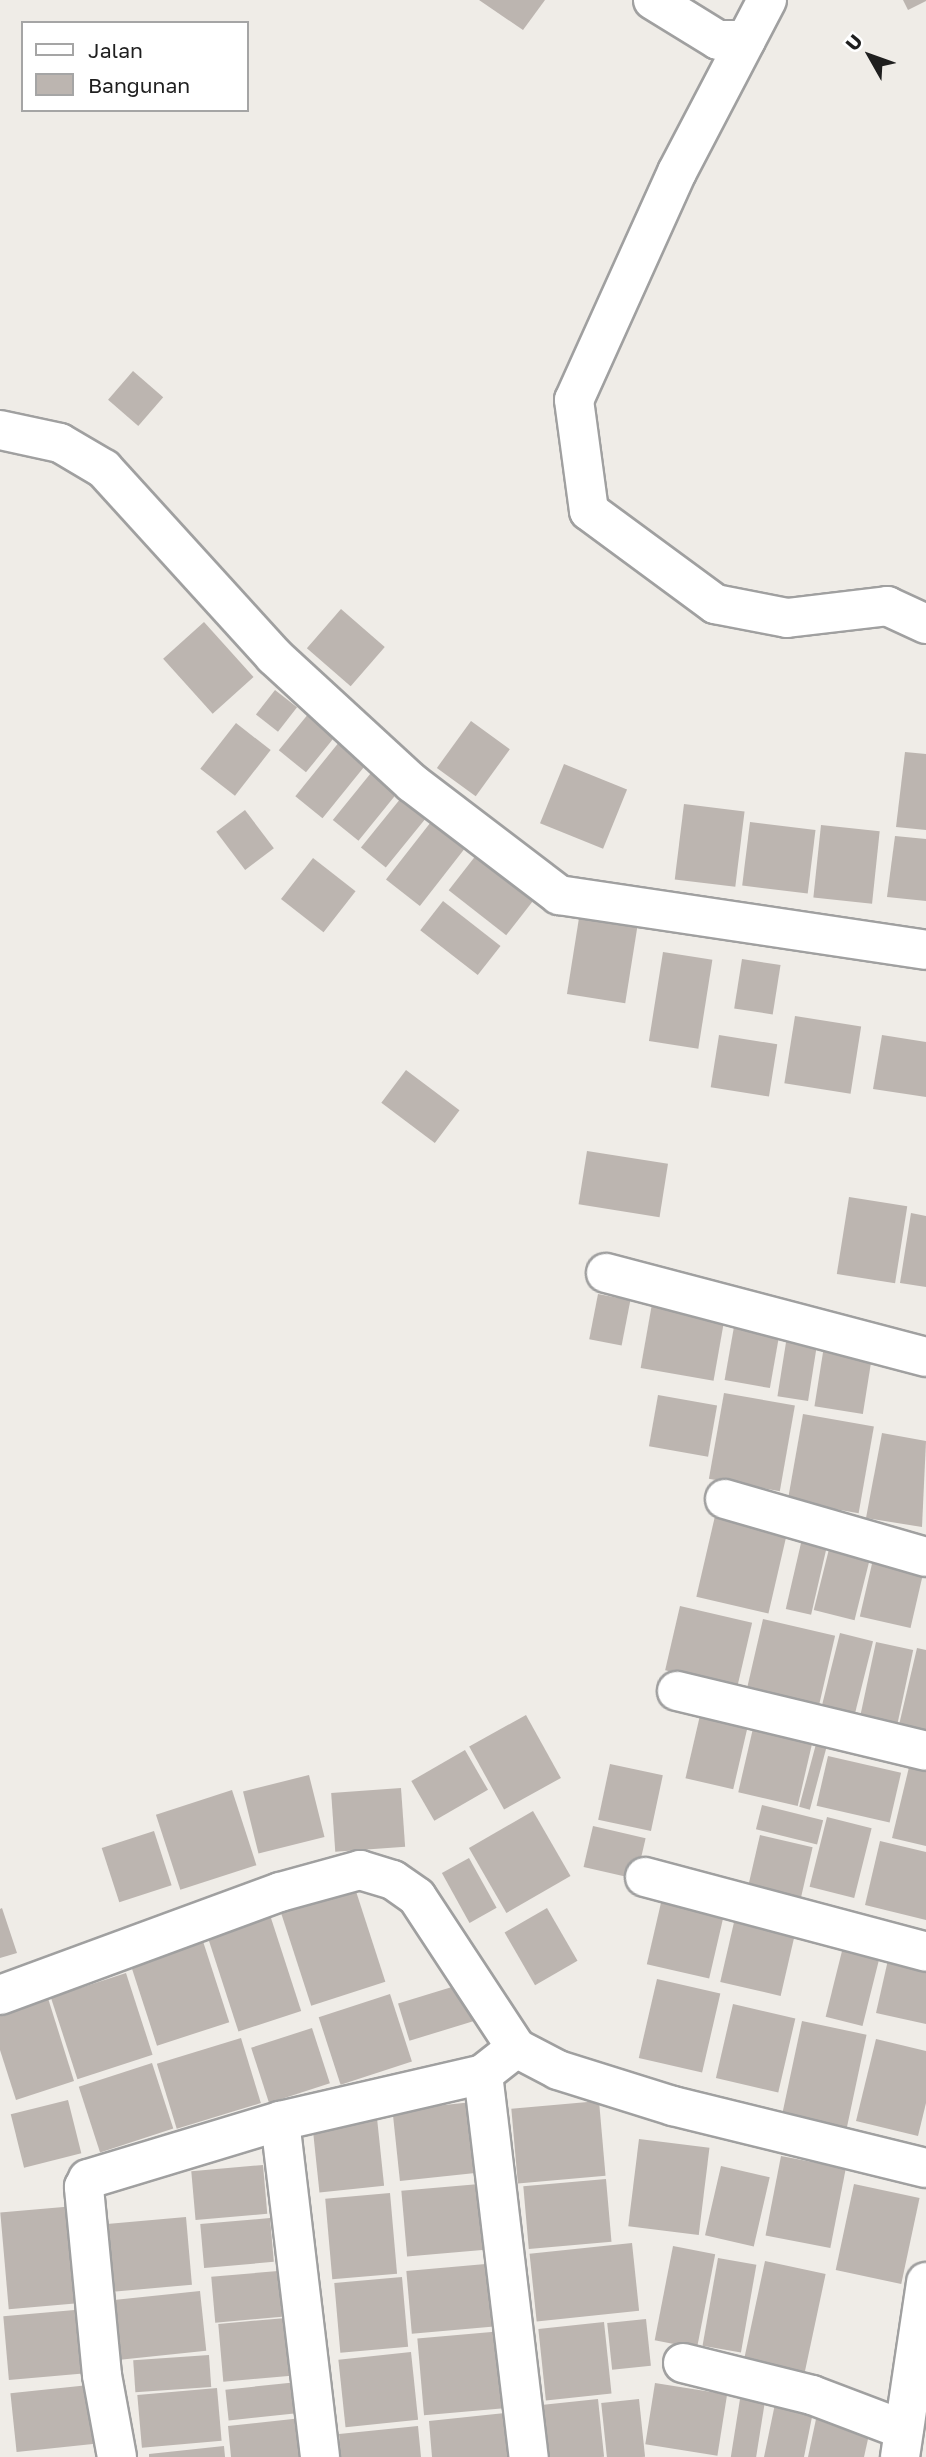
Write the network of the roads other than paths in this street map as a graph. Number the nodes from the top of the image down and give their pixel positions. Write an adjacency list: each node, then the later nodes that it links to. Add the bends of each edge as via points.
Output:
1 (653, 0): 3 (street, via 718,40)
2 (767, 0): 3 (street)
3 (746, 40): 5 (street, via 677,172 574,400 589,511 715,604 787,618 887,606)
4 (0, 430): 6 (street, via 60,443 104,469 274,656 412,783 559,895)
5 (926, 624)
6 (926, 950)
7 (606, 1273): 8 (street)
8 (926, 1357)
9 (724, 1499): 10 (street)
10 (926, 1557)
11 (677, 1691): 12 (street)
12 (926, 1751)
13 (645, 1877): 14 (street)
14 (926, 1952)
15 (0, 1995): 16 (street, via 280,1892 360,1870 393,1880 417,1897)
16 (516, 2048): 17 (street); 19 (street, via 558,2070 673,2106)
17 (483, 2074): 18 (street); 25 (street)
18 (280, 2122): 23 (street, via 97,2174 83,2187 102,2375); 24 (street)
19 (926, 2168)
20 (926, 2282): 22 (street)
21 (683, 2363): 22 (street, via 813,2395)
22 (902, 2443)
23 (117, 2457)
24 (320, 2457)
25 (529, 2457)

